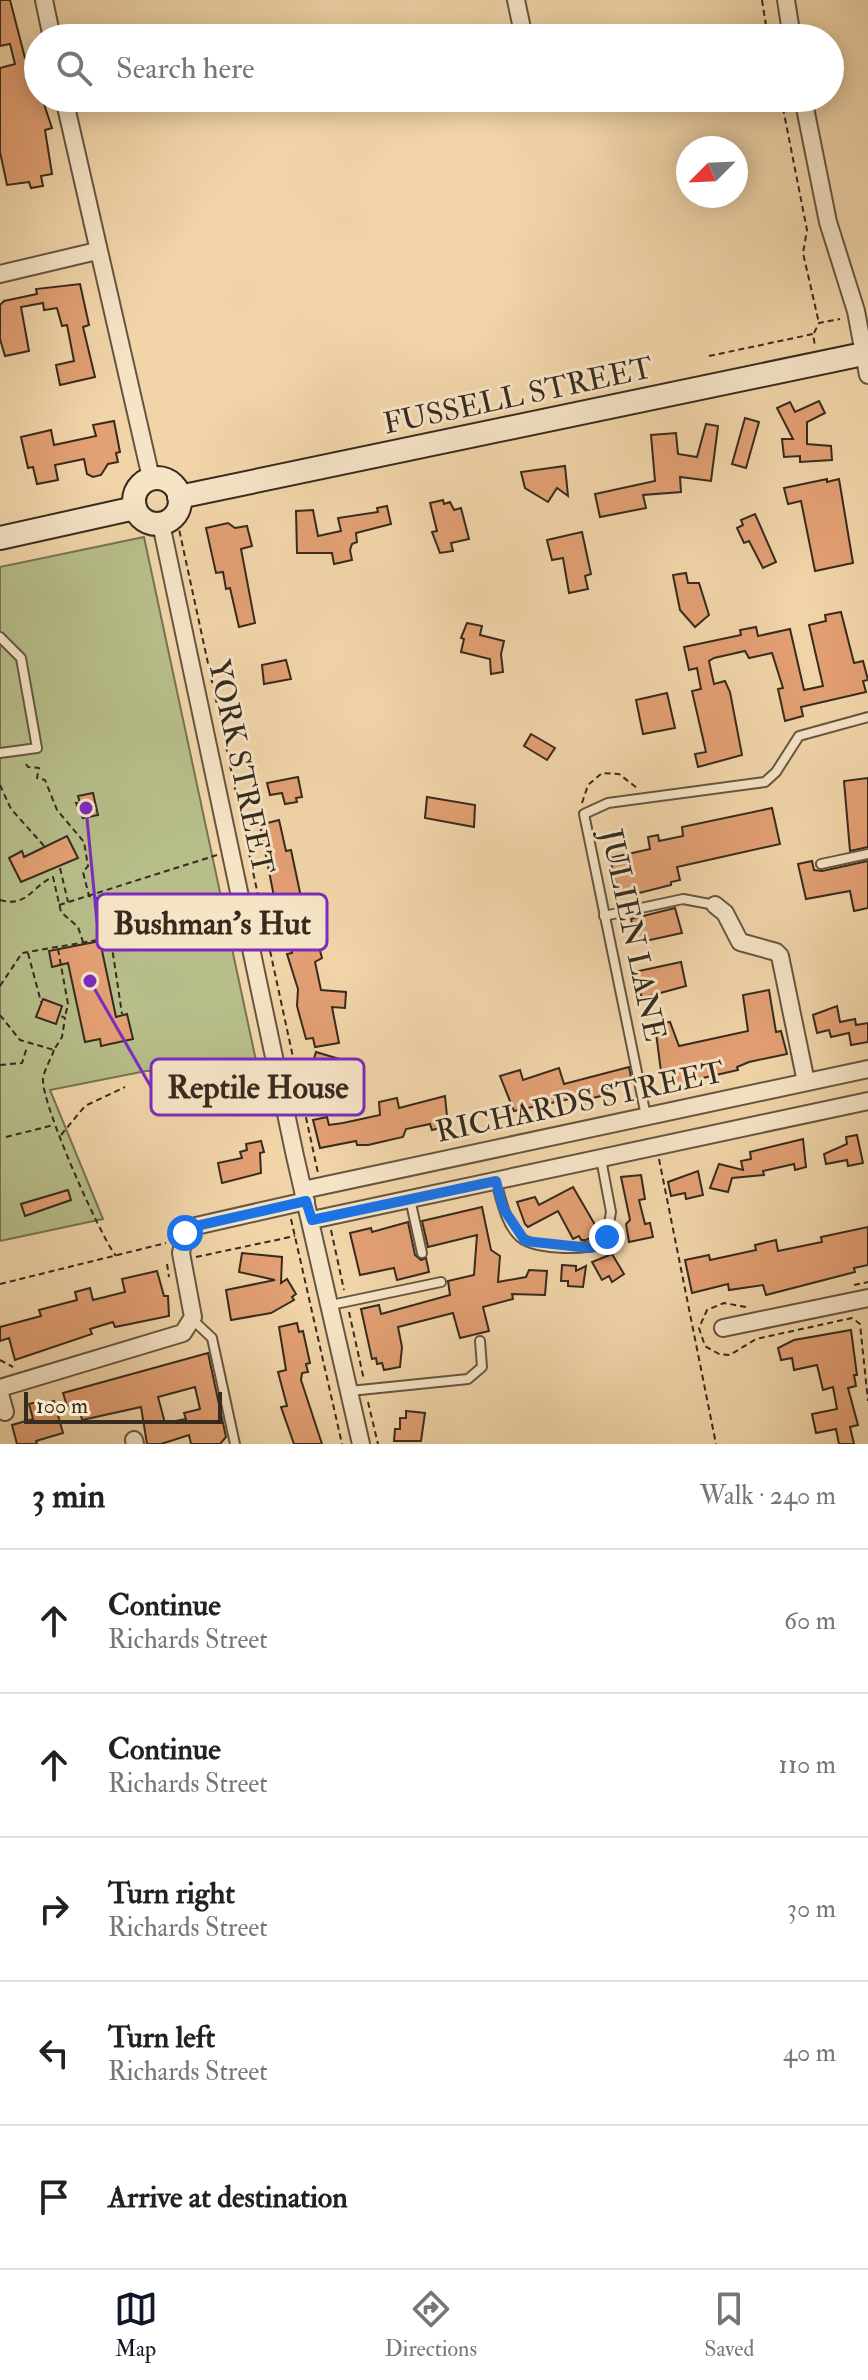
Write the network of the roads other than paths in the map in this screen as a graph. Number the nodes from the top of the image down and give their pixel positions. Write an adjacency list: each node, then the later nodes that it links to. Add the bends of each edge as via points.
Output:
1 (44, 0): 4 (street)
2 (516, 0): 5 (street)
3 (786, 0): 6 (street)
4 (49, 24)
5 (521, 24)
6 (790, 24)
7 (67, 112): 9 (street)
8 (806, 112): 11 (street, via 828,222)
9 (97, 251): 10 (street); 12 (street)
10 (0, 274)
11 (867, 361): 13 (street, FUSSELL STREET, via 819,363)
12 (151, 478): 13 (street, via 169,481); 14 (street, via 136,490)
13 (184, 496): 15 (street, via 177,511)
14 (135, 508): 15 (street, via 148,522); 16 (street)
15 (161, 524): 30 (street, YORK STREET)
16 (0, 538)
17 (0, 637): 19 (lane, via 21,658 37,748)
18 (868, 717): 23 (lane, JULIEN LANE, via 799,736 767,781 603,805 585,814)
19 (0, 753)
20 (868, 854): 21 (lane)
21 (821, 864)
22 (715, 905): 23 (lane, via 683,899); 25 (street, via 740,942 780,956)
23 (604, 916): 27 (lane, JULIEN LANE)
24 (868, 1069): 25 (street, RICHARDS STREET)
25 (806, 1082): 27 (street, RICHARDS STREET)
26 (868, 1101): 28 (street, RICHARDS STREET)
27 (646, 1116): 30 (street, RICHARDS STREET)
28 (601, 1158): 29 (street, RICHARDS STREET); 29 (lane, RICHARDS STREET, via 611,1215 607,1237 593,1248 525,1241 503,1208)
29 (496, 1181): 31 (street, RICHARDS STREET)
30 (305, 1196): 32 (street, YORK STREET); 37 (street, RICHARDS STREET, via 288,1205 196,1226 182,1239)
31 (410, 1199): 32 (street, RICHARDS STREET); 33 (lane)
32 (312, 1220): 36 (street, YORK STREET)
33 (422, 1253)
34 (441, 1282): 36 (lane)
35 (868, 1298): 38 (street)
36 (331, 1305): 41 (street, YORK STREET)
37 (193, 1320): 40 (street, via 179,1335); 43 (lane, via 212,1338)
38 (723, 1328)
39 (480, 1341): 41 (lane, via 482,1367 468,1379)
40 (0, 1391): 42 (street)
41 (350, 1391): 44 (street, YORK STREET)
42 (5, 1412)
43 (235, 1444)
44 (361, 1444)

